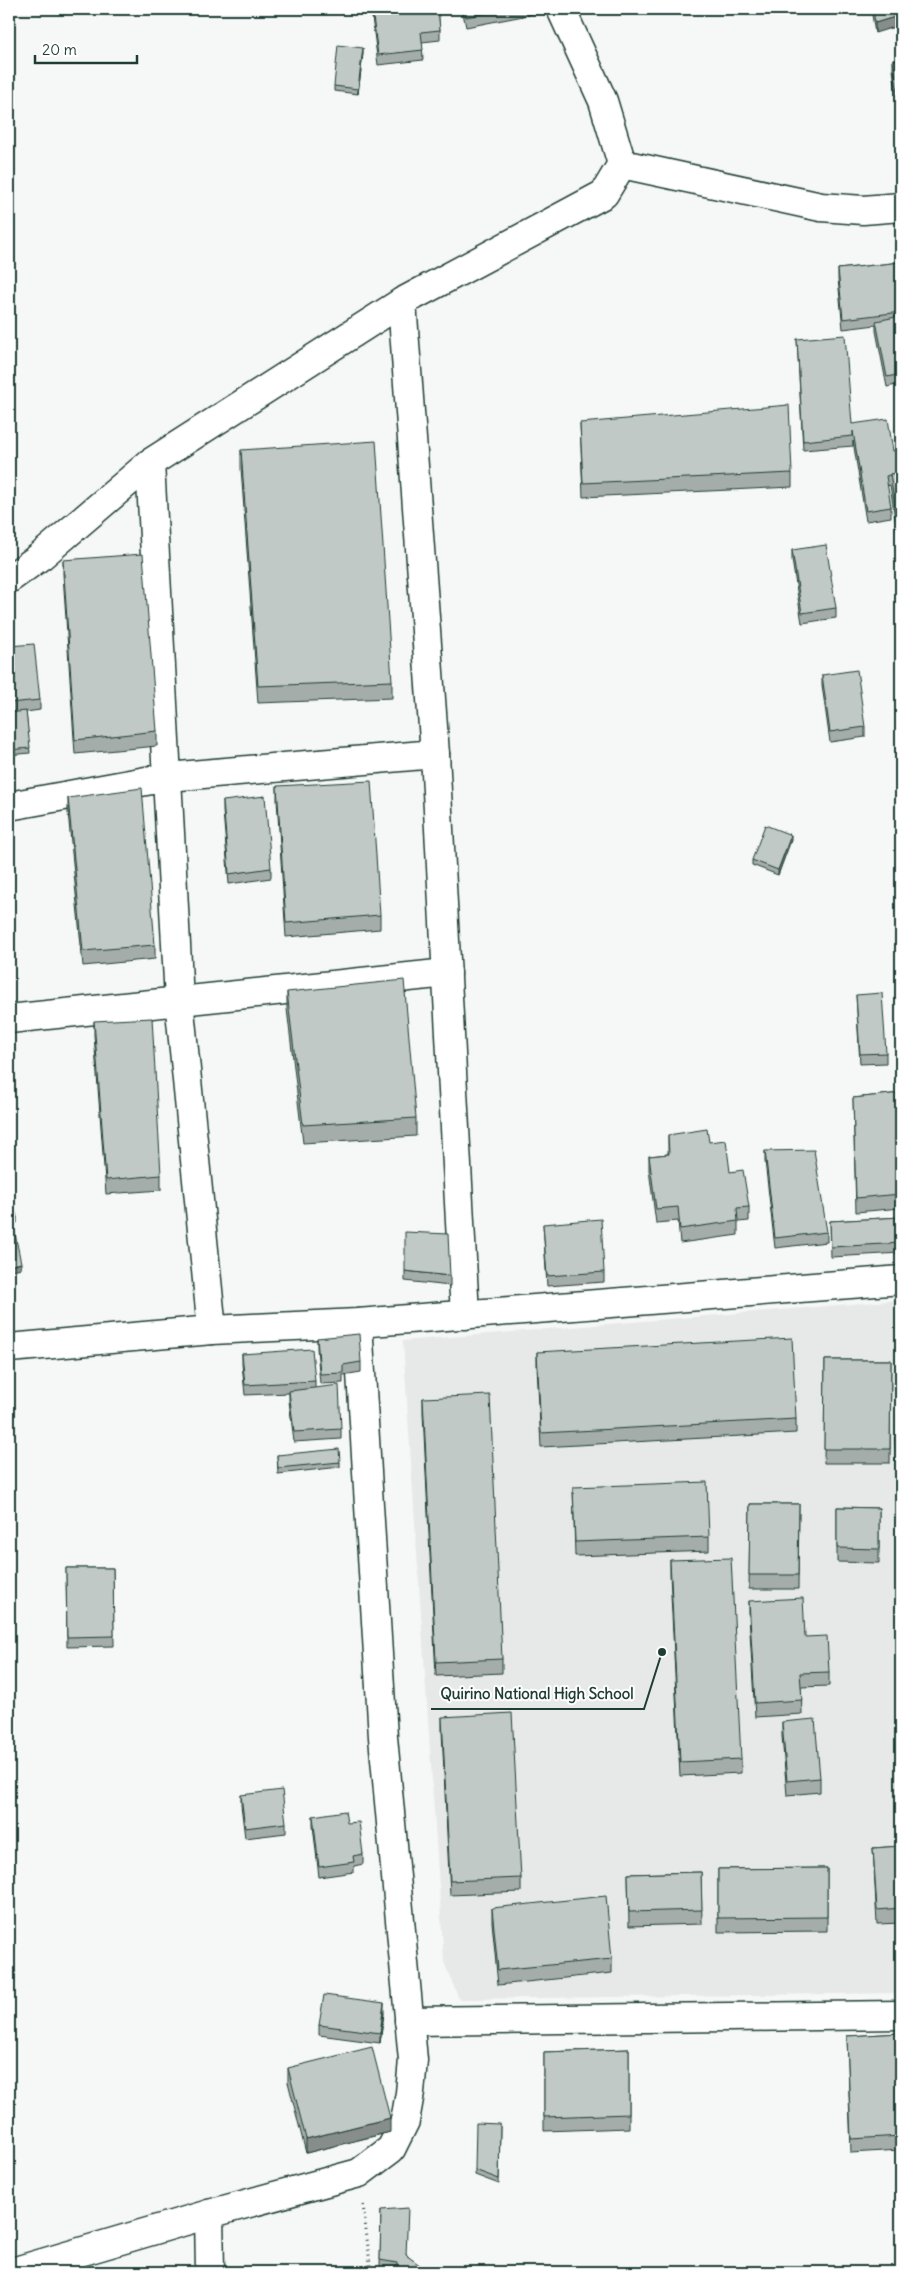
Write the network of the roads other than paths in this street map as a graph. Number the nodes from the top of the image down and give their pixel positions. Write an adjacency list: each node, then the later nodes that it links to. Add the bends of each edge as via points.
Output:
1 (561, 9): 2 (street, via 603,101)
2 (622, 164): 3 (street, via 820,207 863,210); 4 (street, via 604,194)
3 (901, 207)
4 (402, 302): 5 (street); 7 (street)
5 (150, 464): 6 (street); 8 (street)
6 (9, 580)
7 (435, 754): 8 (street); 10 (street)
8 (168, 777): 9 (street); 11 (street)
9 (9, 806)
10 (448, 973): 11 (street); 14 (street)
11 (179, 1000): 12 (street); 16 (street)
12 (9, 1019)
13 (901, 1280): 14 (street)
14 (465, 1315): 15 (street)
15 (358, 1323): 16 (street); 19 (street, via 383,1737)
16 (212, 1330): 17 (street)
17 (9, 1348)
18 (901, 2015): 19 (street)
19 (409, 2021): 20 (street, via 413,2060 410,2093 405,2121 391,2149 359,2173)
20 (209, 2214): 21 (street); 22 (street)
21 (12, 2272)
22 (210, 2272)

